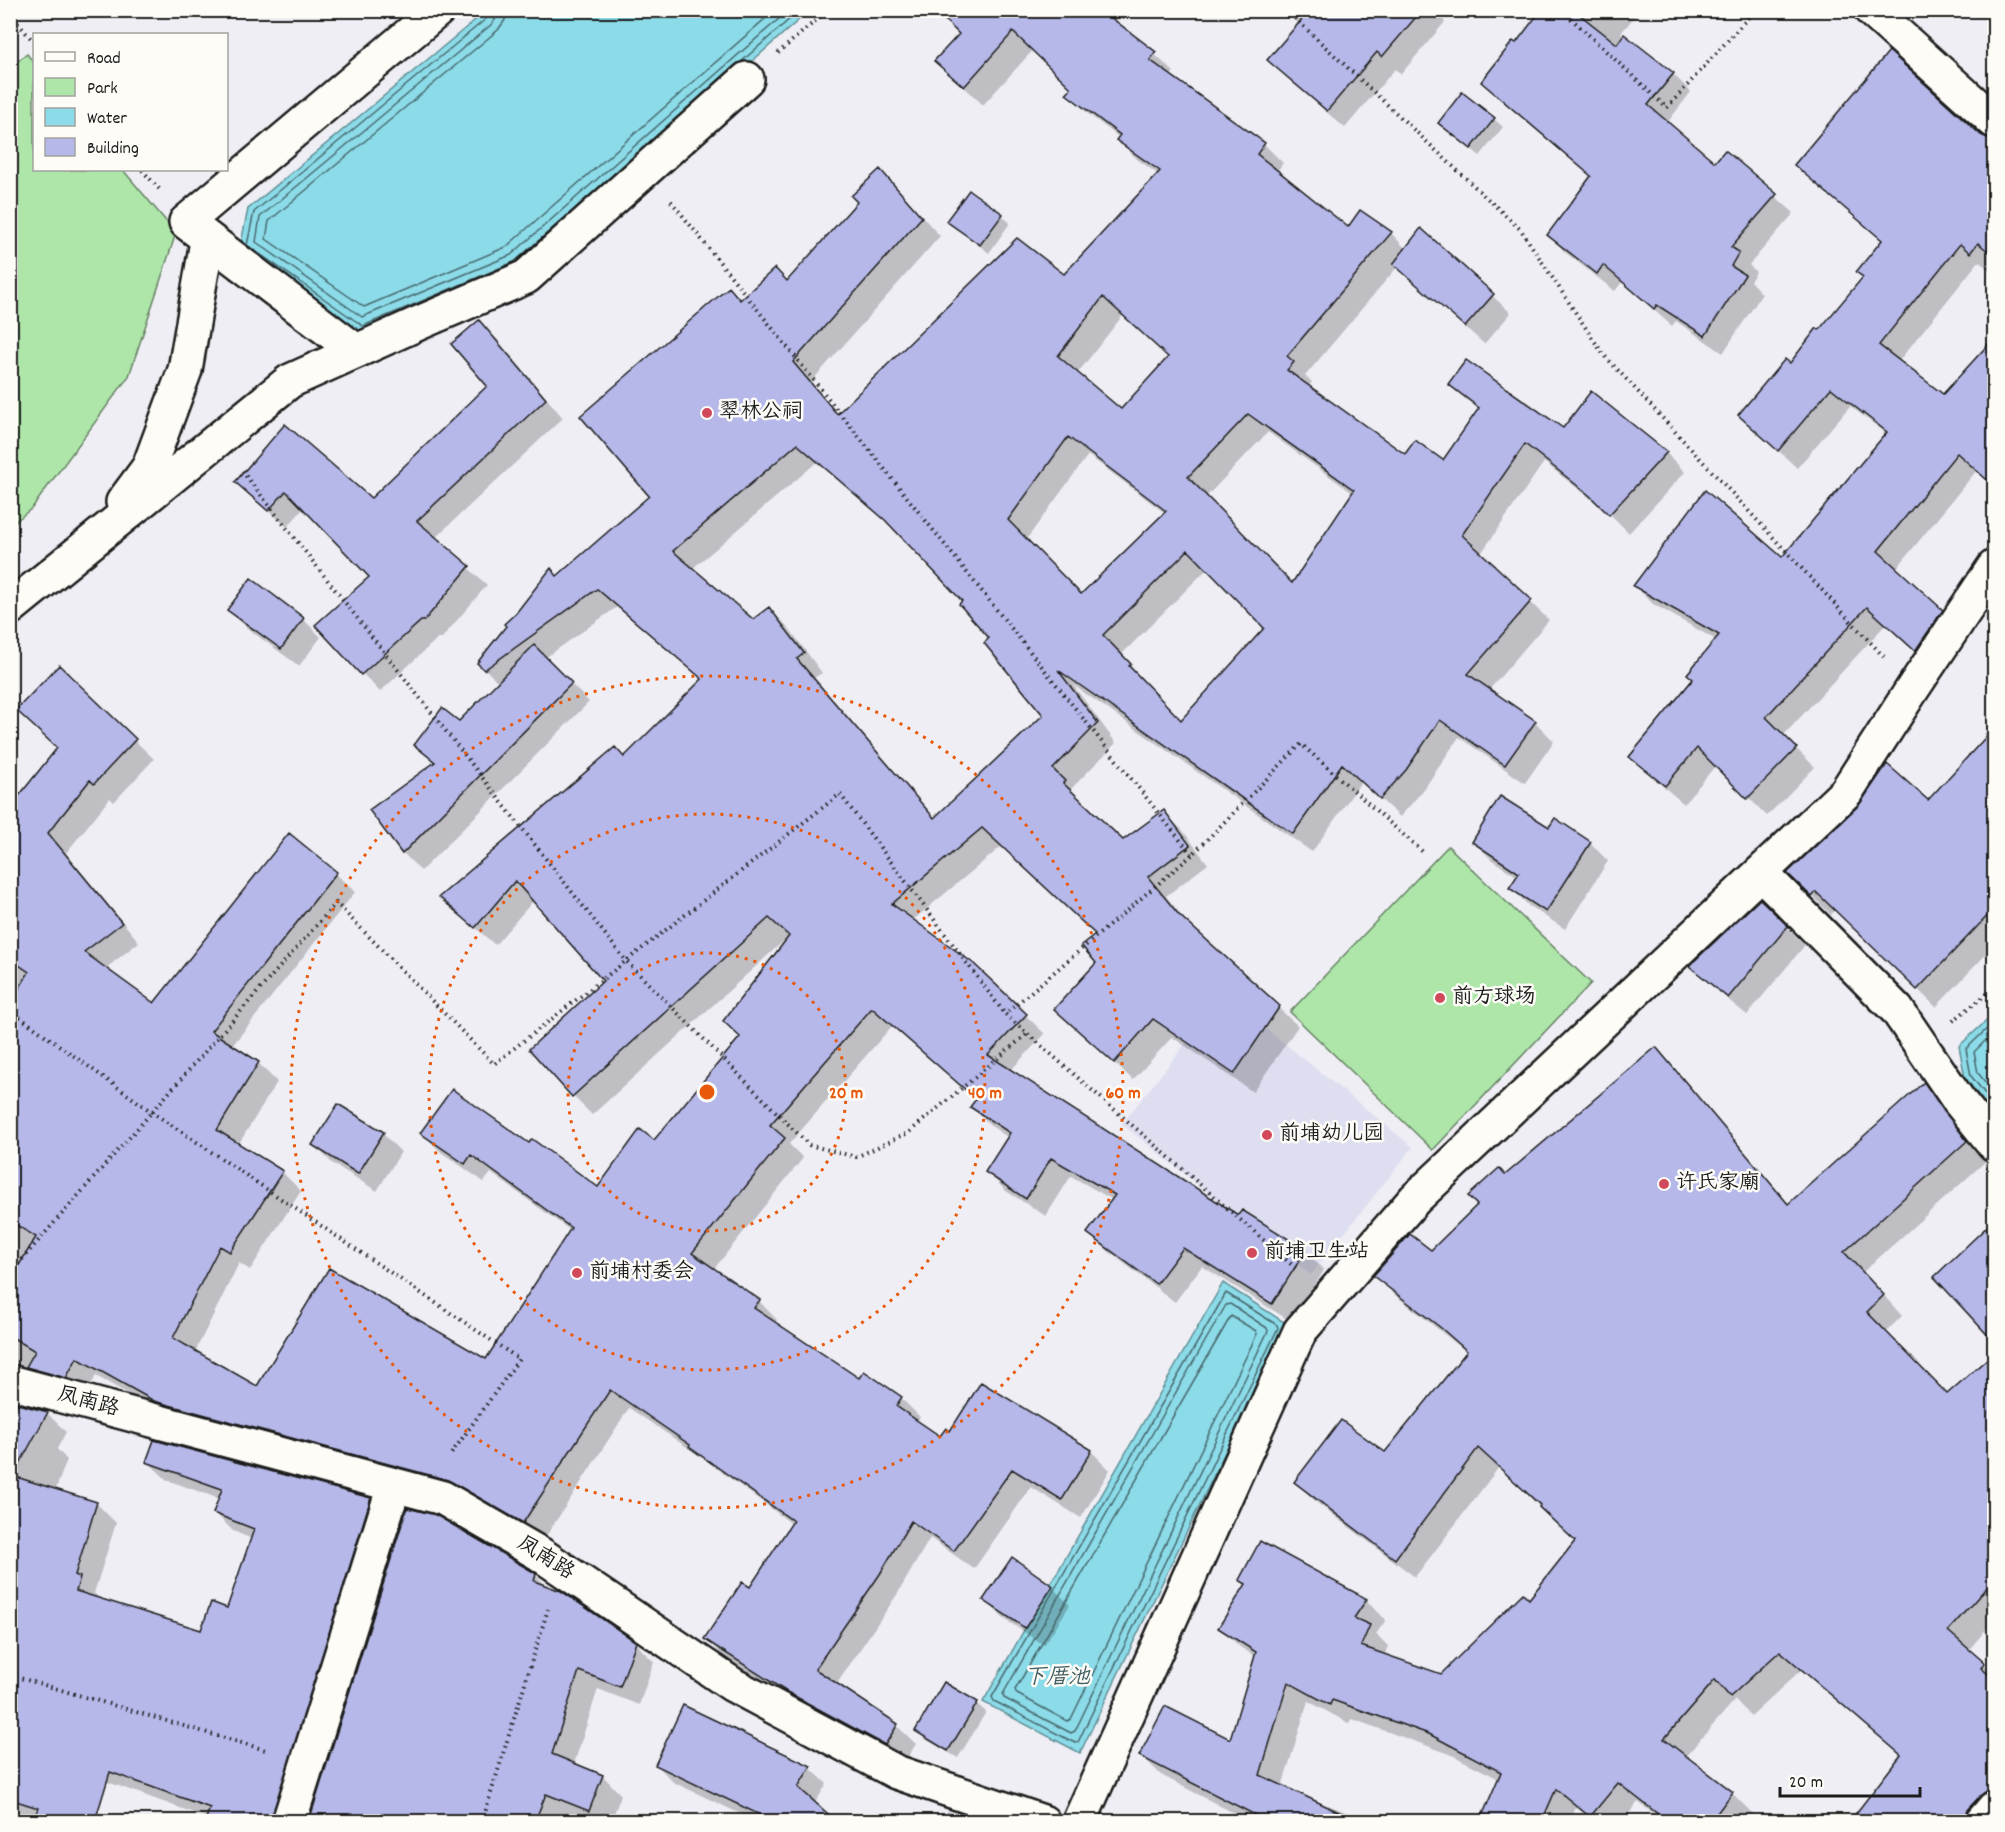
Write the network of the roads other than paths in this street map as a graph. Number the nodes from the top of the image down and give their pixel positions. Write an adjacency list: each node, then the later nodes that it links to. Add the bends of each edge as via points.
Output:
1 (438, 10): 6 (street, via 186,222)
2 (1871, 10): 4 (street)
3 (747, 79): 6 (street, via 526,278)
4 (1995, 121)
5 (206, 247): 7 (street, via 185,370 149,467)
6 (356, 351): 7 (street, via 290,381)
7 (95, 540): 9 (street)
8 (1995, 567): 10 (street, via 1846,792)
9 (10, 608)
10 (1761, 873): 11 (street, via 1897,1010 1959,1101); 17 (street, via 1415,1199 1300,1331)
11 (1995, 1144)
12 (10, 1382): 13 (street, 凤南路)
13 (409, 1489): 15 (street); 16 (street, 凤南路, via 443,1498 561,1568 733,1685 896,1772)
14 (1995, 1808): 18 (street)
15 (289, 1821)
16 (1043, 1821)
17 (1079, 1821)
18 (1982, 1821)

